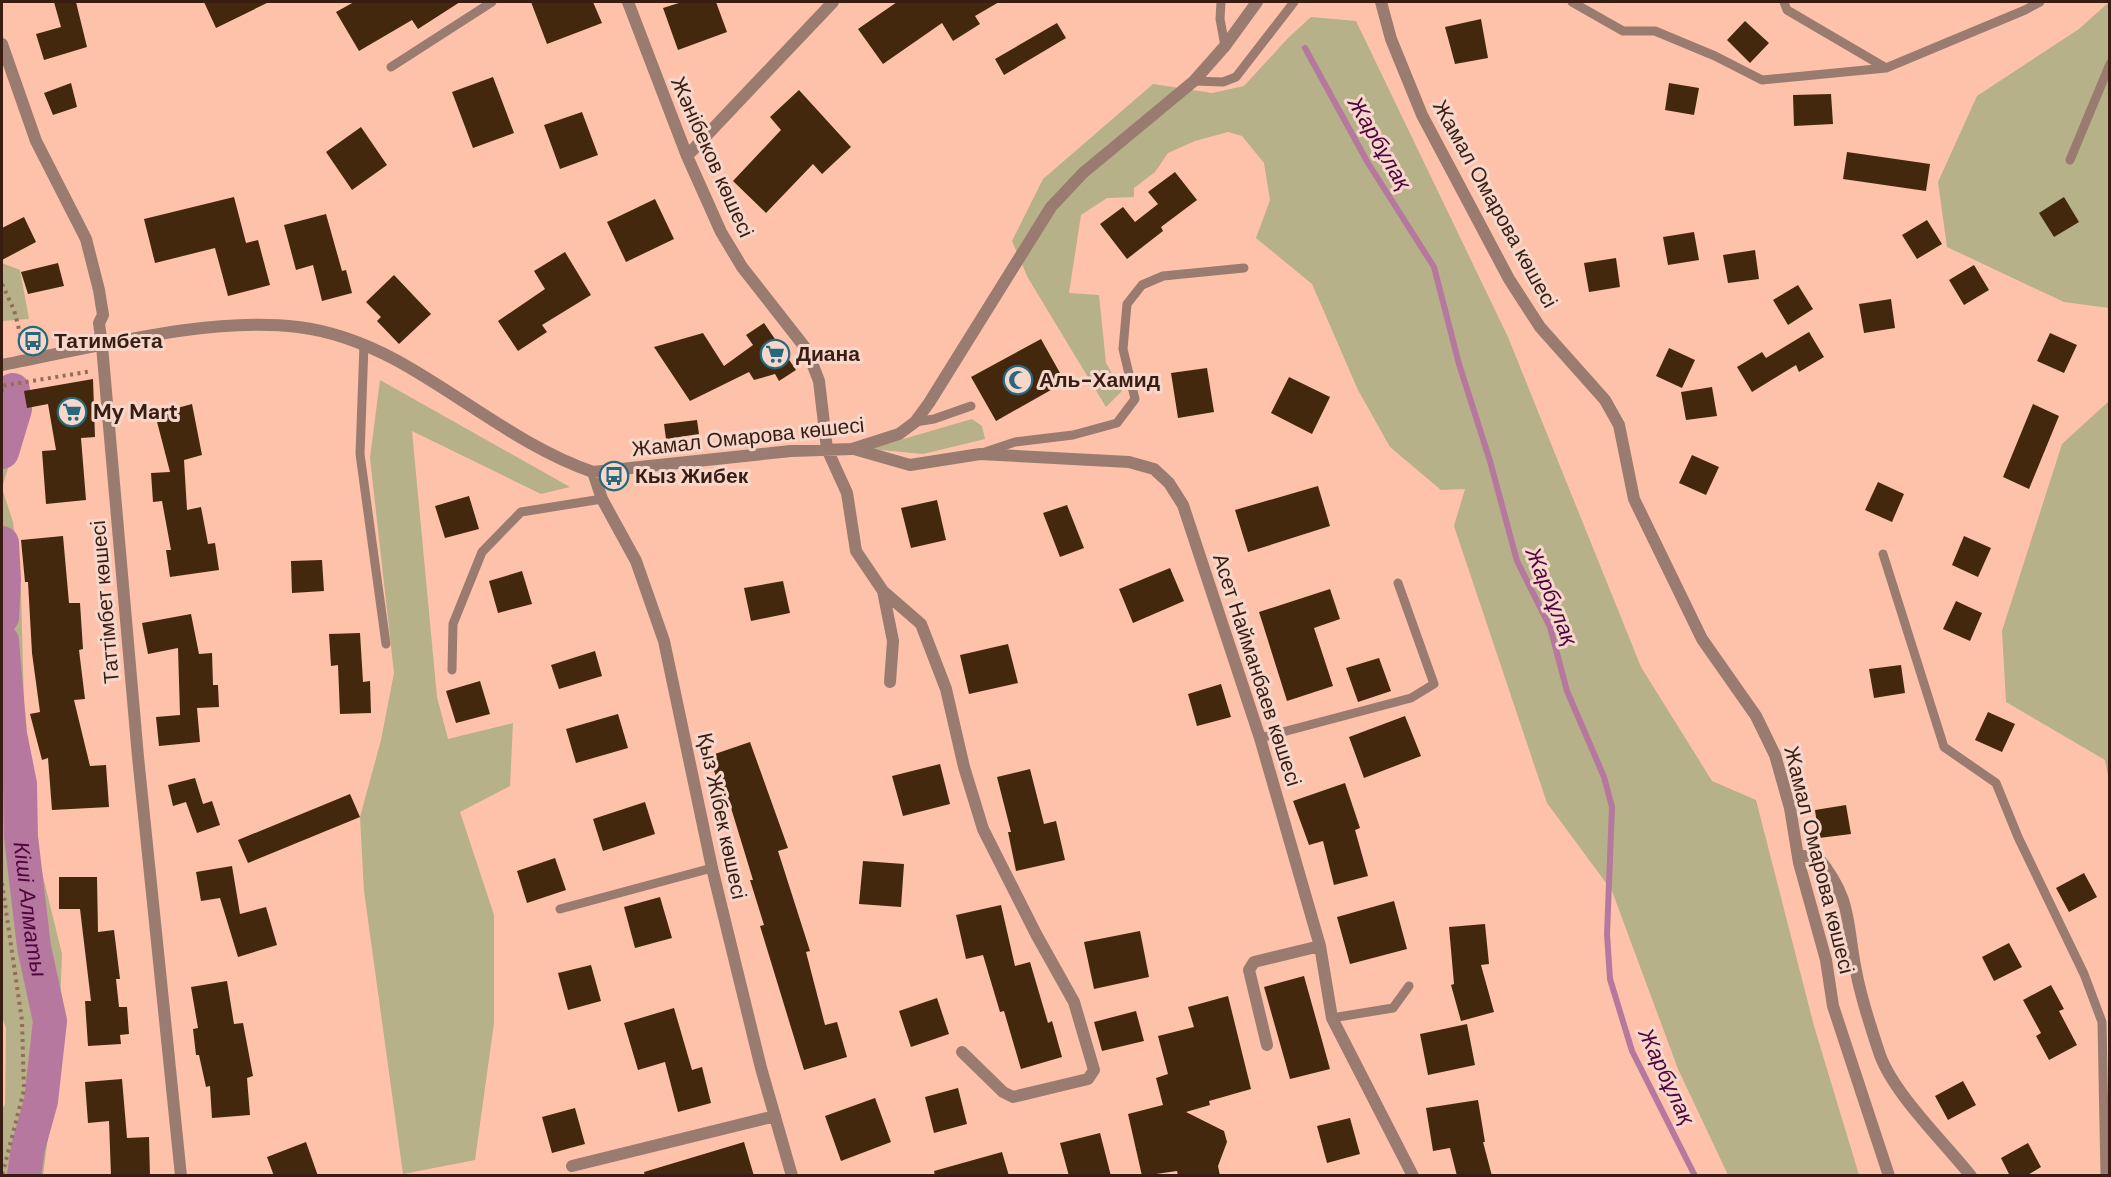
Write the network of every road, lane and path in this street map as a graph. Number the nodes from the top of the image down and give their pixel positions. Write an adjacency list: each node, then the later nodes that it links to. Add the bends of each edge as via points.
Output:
1 (492, 2): 14 (lane)
2 (628, 2): 17 (street, Жәнібеков көшесі)
3 (833, 2): 17 (street)
4 (1221, 2): 12 (lane)
5 (1257, 2): 12 (street, Жамал Омарова көшесі)
6 (1294, 2): 16 (lane, via 1236,77 1223,82)
7 (1381, 2): 42 (street, Жамал Омарова көшесі, via 1391,39 1422,115 1509,279 1540,327 1605,400 1619,425 1634,499 1702,639 1756,716 1775,754)
8 (1572, 2): 15 (lane, via 1623,31 1655,31 1762,80)
9 (1784, 2): 15 (lane, via 1787,10)
10 (2040, 2): 15 (lane)
11 (2, 44): 23 (street, Таттімбет көшесі, via 36,141 86,239 103,315 99,323)
12 (1225, 46): 16 (street, Жамал Омарова көшесі)
13 (2109, 64): 18 (lane)
14 (391, 67)
15 (1886, 68)
16 (1194, 81): 29 (street, Жамал Омарова көшесі, via 1083,173 1051,207)
17 (687, 156): 30 (street, Жәнібеков көшесі, via 721,232 742,267 807,350 819,381)
18 (2070, 160)
19 (1244, 268): 32 (lane, via 1163,276 1142,285 1127,304 1123,349 1135,399 1117,423 1073,435 1015,442)
20 (2, 284): 21 (path)
21 (21, 337)
22 (364, 345): 23 (street, Жамал Омарова көшесі, via 332,333 259,326 208,328); 33 (street, Жамал Омарова көшесі, via 396,360 559,460); 38 (lane, via 360,454)
23 (102, 346): 24 (street, Жамал Омарова көшесі); 54 (street, Таттімбет көшесі, via 138,757)
24 (2, 365)
25 (98, 376): 26 (path, via 95,371)
26 (2, 386): 27 (path)
27 (2, 392)
28 (971, 406): 29 (lane)
29 (915, 422): 31 (street, Жамал Омарова көшесі, via 899,434)
30 (827, 449): 31 (street, Жамал Омарова көшесі); 33 (street, Жамал Омарова көшесі); 37 (street, via 847,493 856,551)
31 (852, 449): 32 (street, Асет Найманбаев көшесі, via 910,465)
32 (980, 454): 41 (street, Асет Найманбаев көшесі, via 1129,462 1154,469 1169,483 1183,506)
33 (593, 472): 34 (street, Қыз Жібек көшесі)
34 (602, 499): 39 (lane, via 522,512 482,552 453,624); 43 (street, Қыз Жібек көшесі, via 636,561 664,641)
35 (1883, 554): 59 (lane, via 1944,747 1996,783 2084,974 2102,1022)
36 (1398, 583): 41 (lane, via 1434,684 1411,698)
37 (882, 591): 40 (street, via 893,641); 50 (street, via 921,624 946,689 983,829 1074,1002 1094,1070 1088,1079 1013,1097)
38 (386, 644)
39 (452, 670)
40 (890, 682)
41 (1260, 738): 46 (street, Асет Найманбаев көшесі)
42 (1798, 856): 57 (street, Жамал Омарова көшесі, via 1826,960 1833,1006); 58 (street, via 1817,856 1839,888 1849,913 1856,972 1881,1058 1892,1078)
43 (712, 868): 45 (lane); 51 (street, Қыз Жібек көшесі)
44 (2, 883): 53 (path, via 22,1021 24,1090)
45 (560, 909)
46 (1320, 946): 48 (street, Асет Найманбаев көшесі); 49 (street, via 1254,962 1249,970)
47 (1409, 986): 48 (lane, via 1393,1008)
48 (1332, 1018): 56 (street, Асет Найманбаев көшесі)
49 (1267, 1045)
50 (962, 1052)
51 (775, 1116): 52 (street); 55 (street, Қыз Жібек көшесі)
52 (572, 1166)
53 (2, 1176)
54 (181, 1176)
55 (792, 1176)
56 (1413, 1176)
57 (1889, 1176)
58 (1971, 1176)
59 (2105, 1176)

